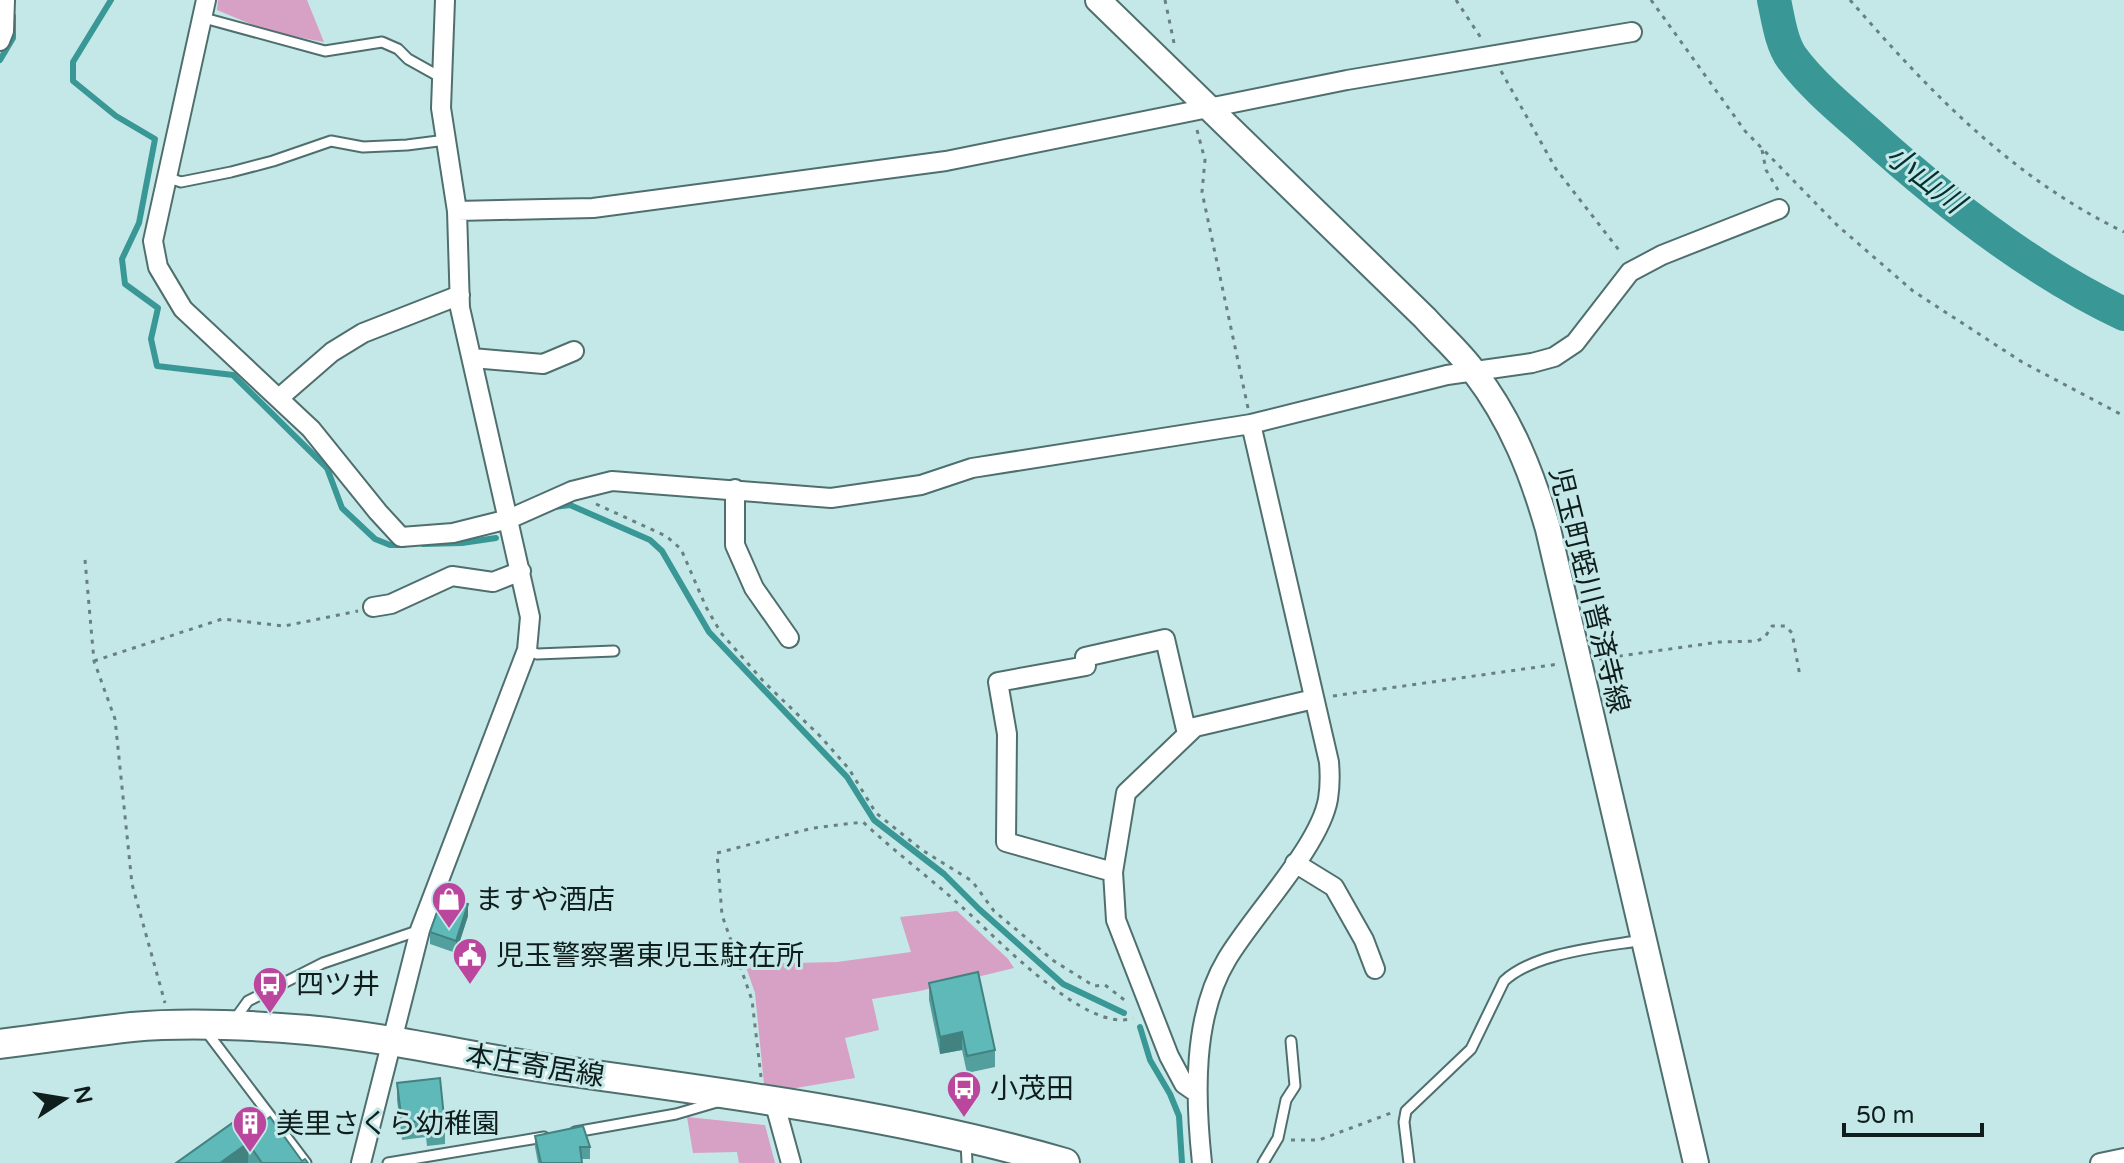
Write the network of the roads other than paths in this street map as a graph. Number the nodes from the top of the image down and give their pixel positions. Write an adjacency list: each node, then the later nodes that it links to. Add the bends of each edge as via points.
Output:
1 (5, 0): 6 (street)
2 (445, 0): 7 (street)
3 (1098, 0): 8 (main road, 児玉町蛭川普済寺線, via 1165,65)
4 (205, 9): 7 (lane, via 325,51 382,42); 10 (street)
5 (1632, 32): 8 (street, via 1347,80)
6 (0, 41)
7 (442, 78): 9 (street)
8 (1201, 111): 12 (street, via 946,161 593,208); 16 (main road, 児玉町蛭川普済寺線, via 1425,318)
9 (446, 140): 10 (lane, via 363,147 331,141 231,172 181,182); 12 (street)
10 (169, 178): 17 (street, via 153,241 158,267 183,309)
11 (1779, 209): 16 (street, via 1630,272 1575,343 1554,357)
12 (457, 211): 13 (street)
13 (460, 295): 15 (street); 17 (street, via 363,333)
14 (574, 351): 15 (street, via 543,364)
15 (472, 358): 20 (street)
16 (1473, 370): 18 (street); 31 (main road, 児玉町蛭川普済寺線, via 1499,407 1536,487)
17 (279, 398): 20 (street, via 401,537 453,533)
18 (1251, 424): 19 (street, via 972,468 921,485 831,498); 26 (street)
19 (735, 489): 20 (street, via 612,481 572,491); 23 (street, via 735,545 754,588)
20 (509, 519): 21 (street)
21 (521, 571): 22 (street, via 493,582 452,576); 24 (street, via 530,617)
22 (373, 607)
23 (789, 638)
24 (527, 650): 25 (lane); 30 (street)
25 (614, 651)
26 (1314, 699): 27 (street, via 1195,727); 28 (street, via 1329,762 1328,802)
27 (1187, 734): 29 (street, via 1126,793); 29 (street, via 1165,639 1085,657 1086,666 998,682 1007,734 1006,842)
28 (1295, 863): 32 (street, via 1334,887); 37 (street, via 1226,960 1211,993)
29 (1113, 872): 37 (street, via 1116,920 1169,1056 1184,1084)
30 (420, 930): 33 (lane, via 323,963 248,1001); 34 (street)
31 (1643, 940): 48 (lane, via 1548,959 1510,975 1471,1049 1406,1111); 49 (main road, 児玉町蛭川普済寺線)
32 (1375, 969)
33 (215, 1026): 34 (main road, 本庄寄居線); 36 (main road, 本庄寄居線, via 134,1027); 41 (lane)
34 (390, 1040): 38 (main road, 本庄寄居線); 42 (street)
35 (1291, 1041): 47 (lane, via 1295,1086 1286,1100 1278,1138)
36 (0, 1044)
37 (1197, 1093): 46 (street)
38 (760, 1098): 39 (main road, 本庄寄居線); 43 (lane); 44 (street)
39 (966, 1150): 45 (main road, 本庄寄居線)
40 (2124, 1158): 50 (street)
41 (306, 1163)
42 (361, 1163)
43 (388, 1163)
44 (791, 1163)
45 (1065, 1163)
46 (1202, 1163)
47 (1263, 1163)
48 (1409, 1163)
49 (1696, 1163)
50 (2100, 1163)

